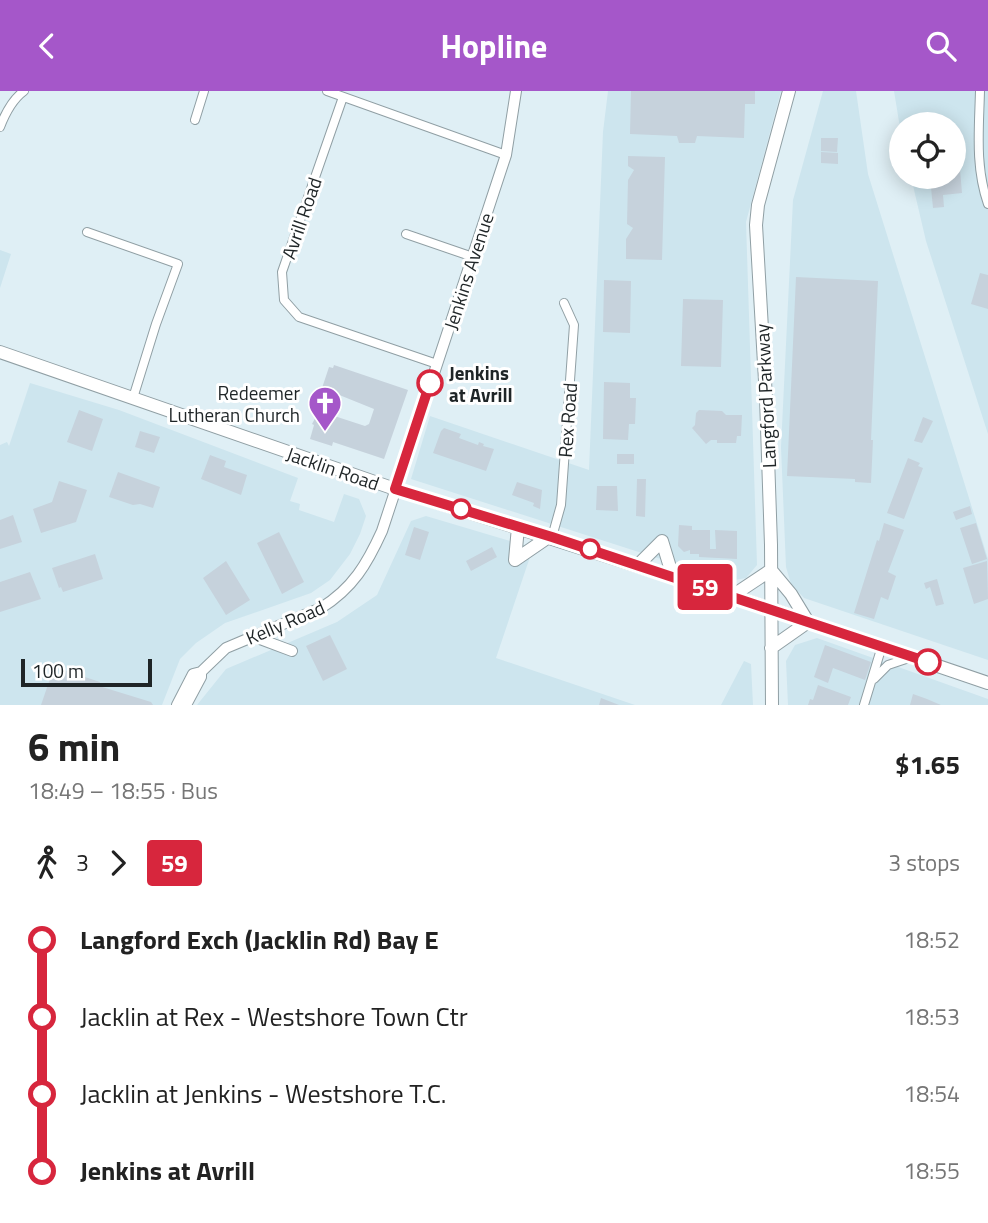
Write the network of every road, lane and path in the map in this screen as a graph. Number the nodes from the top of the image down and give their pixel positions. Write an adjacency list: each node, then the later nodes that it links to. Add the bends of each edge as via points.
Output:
1 (24, 91): 9 (street)
2 (204, 91): 8 (street)
3 (327, 91): 7 (street)
4 (516, 91): 10 (street, Jenkins Avenue)
5 (789, 91): 23 (main road, Langford Parkway, via 756,225)
6 (981, 91): 11 (street, via 978,150)
7 (343, 97): 10 (street); 17 (street, Avrill Road, via 282,272 284,300 299,317)
8 (195, 120)
9 (0, 127)
10 (506, 155): 14 (street, Jenkins Avenue)
11 (988, 204)
12 (87, 232): 18 (street, via 178,264)
13 (406, 234): 14 (street)
14 (473, 257): 17 (street, Jenkins Avenue)
15 (564, 303): 21 (street, Rex Road, via 574,325 561,505)
16 (0, 352): 18 (main road, Jacklin Road)
17 (437, 364): 19 (street, Jenkins Avenue)
18 (133, 398): 19 (main road, Jacklin Road)
19 (395, 489): 20 (main road, Jacklin Road); 28 (street, Kelly Road, via 368,562 349,586 321,608)
20 (518, 527): 21 (main road, Jacklin Road); 21 (main road, via 515,560)
21 (551, 537): 22 (main road, Jacklin Road)
22 (638, 565): 24 (main road, Jacklin Road); 24 (main road, via 662,541)
23 (771, 571): 25 (main road); 26 (main road, Langford Parkway); 27 (main road)
24 (673, 577): 25 (main road, Jacklin Road)
25 (732, 596): 26 (main road, Jacklin Road)
26 (771, 609): 27 (main road, Jacklin Road); 30 (main road, Langford Parkway)
27 (808, 621): 29 (main road, Jacklin Road); 30 (main road)
28 (251, 635): 31 (street); 33 (street, Kelly Road, via 226,647)
29 (882, 646): 32 (main road, Jacklin Road); 34 (street)
30 (771, 648): 38 (main road, Langford Parkway)
31 (292, 651)
32 (914, 657): 34 (street, via 888,665); 35 (main road, Jacklin Road)
33 (201, 672): 36 (street, Kelly Road, via 193,674); 37 (street, Kelly Road)
34 (872, 681): 39 (street)
35 (988, 683)
36 (177, 705)
37 (186, 705)
38 (772, 705)
39 (864, 705)

